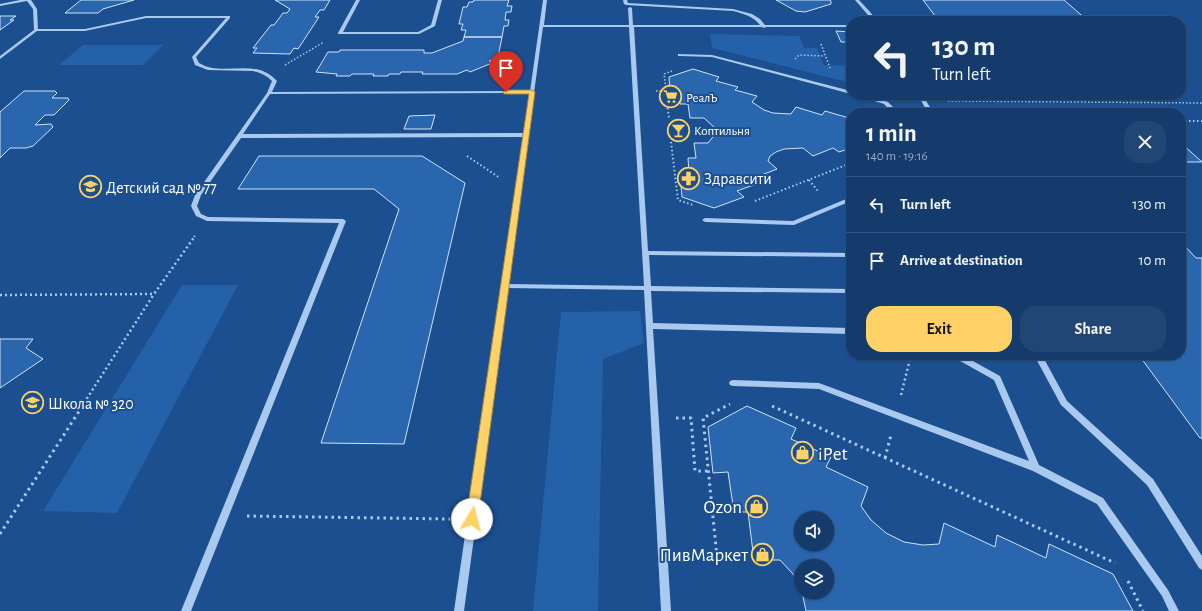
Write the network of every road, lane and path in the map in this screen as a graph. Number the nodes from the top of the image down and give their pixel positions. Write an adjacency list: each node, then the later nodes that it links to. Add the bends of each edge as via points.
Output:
1 (28, 0): 7 (street); 14 (street, via 35,9)
2 (358, 0): 15 (street)
3 (440, 0): 15 (street, via 433,26 419,33)
4 (545, 0): 10 (street)
5 (626, 0): 13 (street, via 626,4 733,10 756,17)
6 (857, 0): 9 (street)
7 (0, 5)
8 (630, 8): 11 (street)
9 (871, 16)
10 (542, 26): 11 (street); 22 (street)
11 (632, 26): 13 (street); 43 (street)
12 (846, 26): 13 (street)
13 (764, 27)
14 (36, 30): 17 (street); 18 (street, via 85,30 146,16 229,18 194,57 197,64 208,69 256,70)
15 (340, 33): 18 (path)
16 (680, 56): 23 (street, via 712,56)
17 (0, 58)
18 (270, 74): 21 (street, via 275,81)
19 (656, 91): 20 (path)
20 (666, 91)
21 (269, 92): 22 (street); 33 (street)
22 (532, 92): 32 (street)
23 (846, 92)
24 (876, 100): 28 (street, via 886,103)
25 (924, 101): 26 (path); 29 (street)
26 (999, 102): 27 (path)
27 (1202, 103)
28 (891, 108)
29 (928, 108)
30 (1186, 121): 31 (path)
31 (1202, 121)
32 (526, 135): 34 (street); 37 (street)
33 (240, 136): 34 (street); 41 (street, via 198,195 194,206 198,215)
34 (436, 136): 37 (path)
35 (671, 142): 40 (path, via 678,200)
36 (846, 166): 39 (path)
37 (518, 190): 45 (street)
38 (846, 201): 42 (street, via 794,223)
39 (749, 203)
40 (699, 208)
41 (207, 219): 49 (path); 60 (street, via 344,221)
42 (705, 220)
43 (646, 253): 44 (street); 46 (street)
44 (846, 255)
45 (505, 286): 46 (street); 61 (street)
46 (648, 288): 47 (street); 50 (street)
47 (846, 290)
48 (0, 294): 49 (path)
49 (154, 294): 62 (path)
50 (650, 326): 51 (street); 69 (street)
51 (846, 332)
52 (965, 360): 58 (street, via 997,378)
53 (1041, 360): 65 (street, via 1064,403 1150,482)
54 (733, 383): 58 (street, via 819,386)
55 (735, 401): 59 (path, via 703,418)
56 (769, 405): 64 (path)
57 (691, 418): 59 (path, via 695,471)
58 (1036, 468): 71 (street, via 1100,501 1165,593)
59 (708, 471): 63 (path)
60 (224, 516): 61 (path); 67 (street)
61 (472, 519): 68 (street)
62 (0, 534)
63 (717, 557)
64 (1119, 564)
65 (1202, 565)
66 (1126, 578): 70 (path)
67 (186, 611)
68 (459, 611)
69 (666, 611)
70 (1143, 611)
71 (1174, 611)

